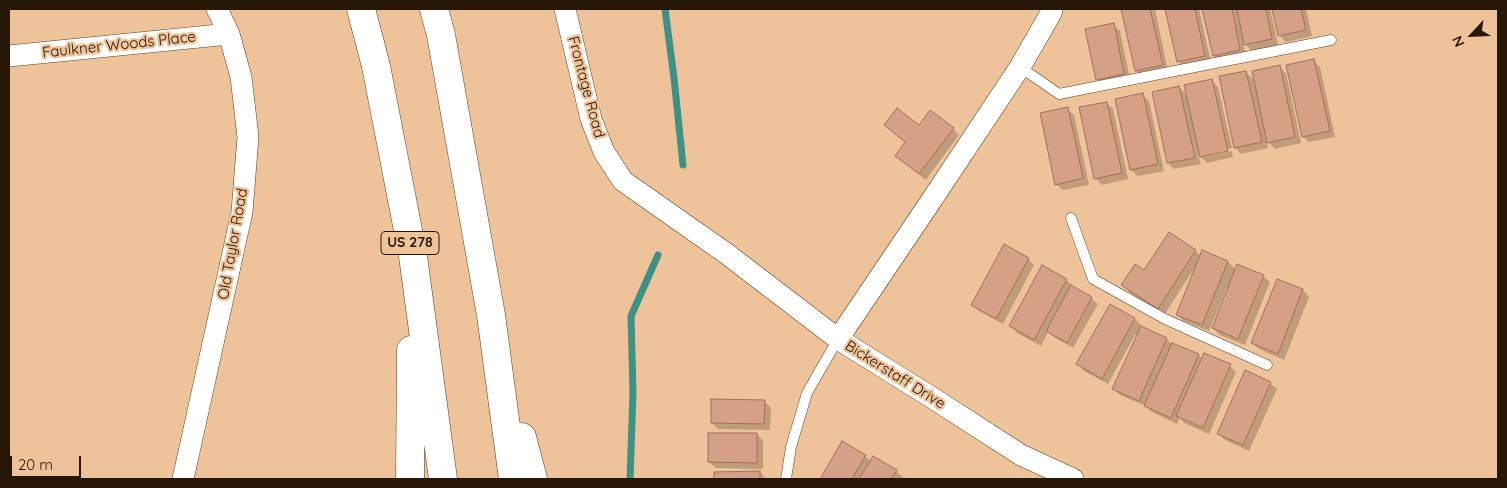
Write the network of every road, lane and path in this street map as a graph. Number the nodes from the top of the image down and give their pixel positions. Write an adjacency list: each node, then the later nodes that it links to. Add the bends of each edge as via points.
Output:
1 (217, 9): 6 (street, Old Taylor Road)
2 (361, 9): 12 (highway, US 278, via 376,66)
3 (434, 9): 13 (highway)
4 (565, 9): 11 (street, Frontage Road, via 591,119 604,152 623,181)
5 (1052, 9): 9 (street)
6 (228, 34): 8 (street, Faulkner Woods Place); 16 (street, Old Taylor Road, via 241,77 248,137 242,212)
7 (1331, 40): 9 (lane, via 1059,94)
8 (9, 56)
9 (1020, 67): 14 (street)
10 (1071, 218): 15 (lane, via 1093,279 1165,319)
11 (727, 254): 14 (street, Bickerstaff Drive)
12 (413, 256): 17 (highway); 18 (highway, US 278)
13 (491, 315): 19 (highway); 20 (highway)
14 (838, 339): 21 (lane, via 807,392 791,447); 22 (street, Bickerstaff Drive, via 1020,455)
15 (1267, 365)
16 (183, 479)
17 (410, 479)
18 (443, 479)
19 (513, 479)
20 (533, 479)
21 (786, 479)
22 (1073, 479)

